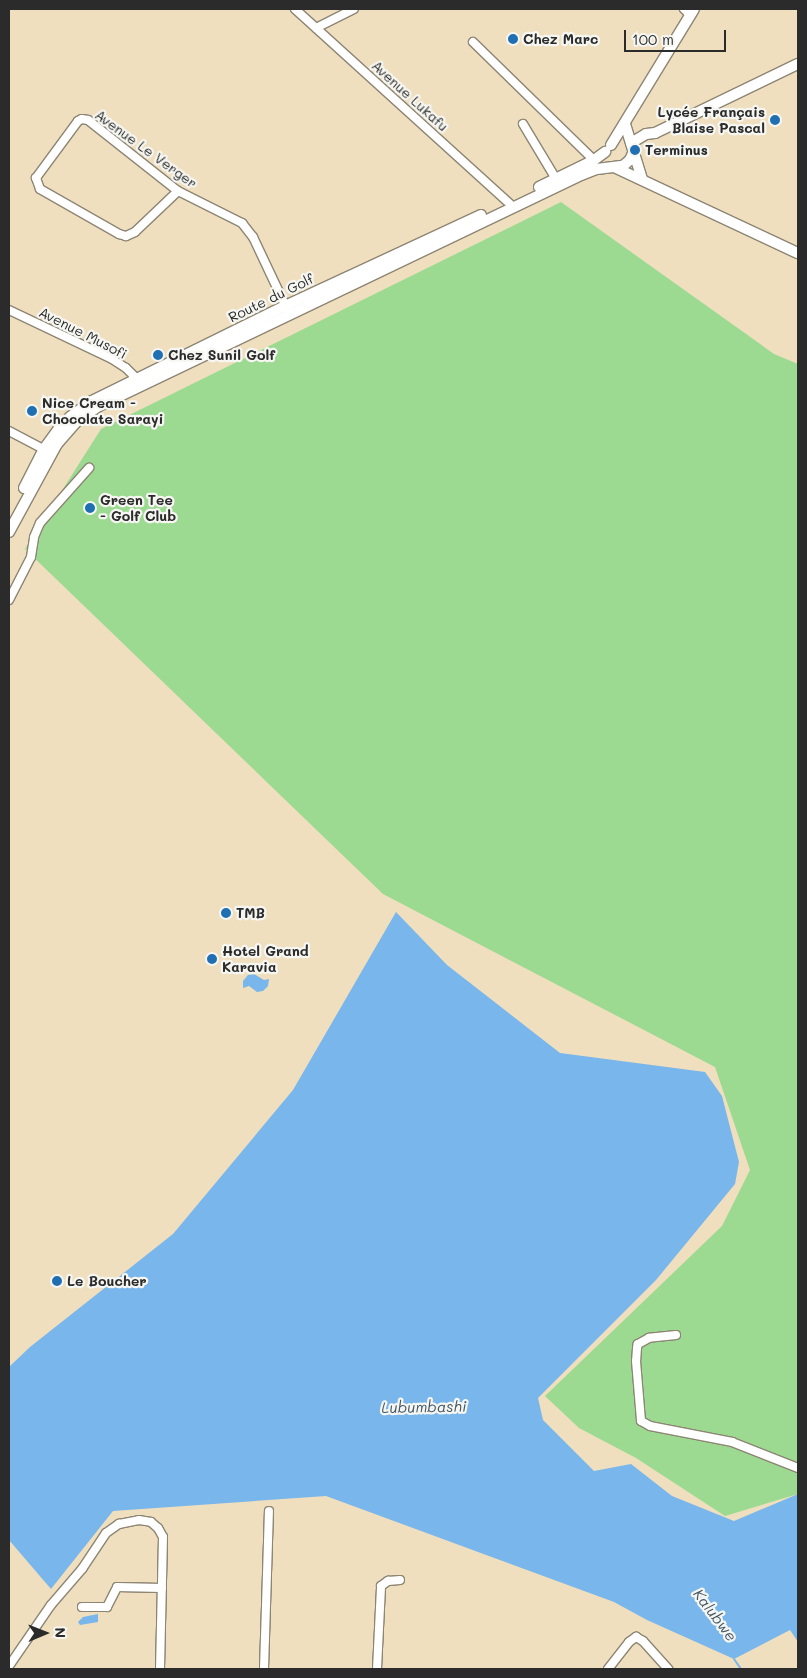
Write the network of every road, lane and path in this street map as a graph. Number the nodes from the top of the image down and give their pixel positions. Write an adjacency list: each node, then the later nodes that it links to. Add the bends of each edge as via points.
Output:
1 (295, 9): 4 (street, Avenue Lukafu)
2 (354, 9): 4 (street)
3 (689, 11): 8 (main road)
4 (316, 28): 16 (street, Avenue Lukafu)
5 (473, 42): 11 (street)
6 (798, 64): 9 (main road, via 655,133 646,134)
7 (523, 124): 13 (street)
8 (625, 124): 9 (main road); 10 (main road)
9 (632, 147): 10 (main road, via 621,141); 12 (main road, via 628,162); 14 (main road)
10 (609, 148): 11 (main road, Route du Golf); 12 (main road, via 605,161)
11 (594, 160): 13 (main road, Route du Golf)
12 (612, 167): 14 (main road); 16 (main road, via 581,175)
13 (556, 179): 16 (main road, Route du Golf)
14 (642, 179): 17 (main road)
15 (178, 191): 15 (street, Avenue Le Verger, via 88,120 82,119 36,176 36,184 40,188 126,236 135,232); 19 (street, Avenue Le Verger, via 247,228)
16 (511, 204): 19 (main road, Route du Golf)
17 (798, 253)
18 (9, 310): 20 (street, Avenue Musofi, via 112,359)
19 (287, 310): 20 (main road, Route du Golf)
20 (139, 381): 22 (main road, Route du Golf, via 84,406 64,423)
21 (9, 431): 22 (street)
22 (48, 451): 24 (main road, Route du Golf); 25 (main road)
23 (88, 468): 26 (street, via 40,523 31,557)
24 (9, 518)
25 (9, 532)
26 (9, 600)
27 (676, 1335): 28 (street, via 649,1338 636,1348 641,1421 650,1426 741,1444)
28 (798, 1468)
29 (269, 1511): 35 (street)
30 (400, 1580): 36 (street, via 388,1581 381,1586)
31 (162, 1588): 32 (street, via 117,1587 107,1607); 33 (street, via 163,1537 158,1528 139,1520 117,1525 106,1534 82,1569 51,1604); 34 (street)
32 (82, 1607)
33 (9, 1666)
34 (160, 1669)
35 (264, 1669)
36 (378, 1669)
37 (608, 1669): 38 (street, via 636,1637)
38 (668, 1669)

